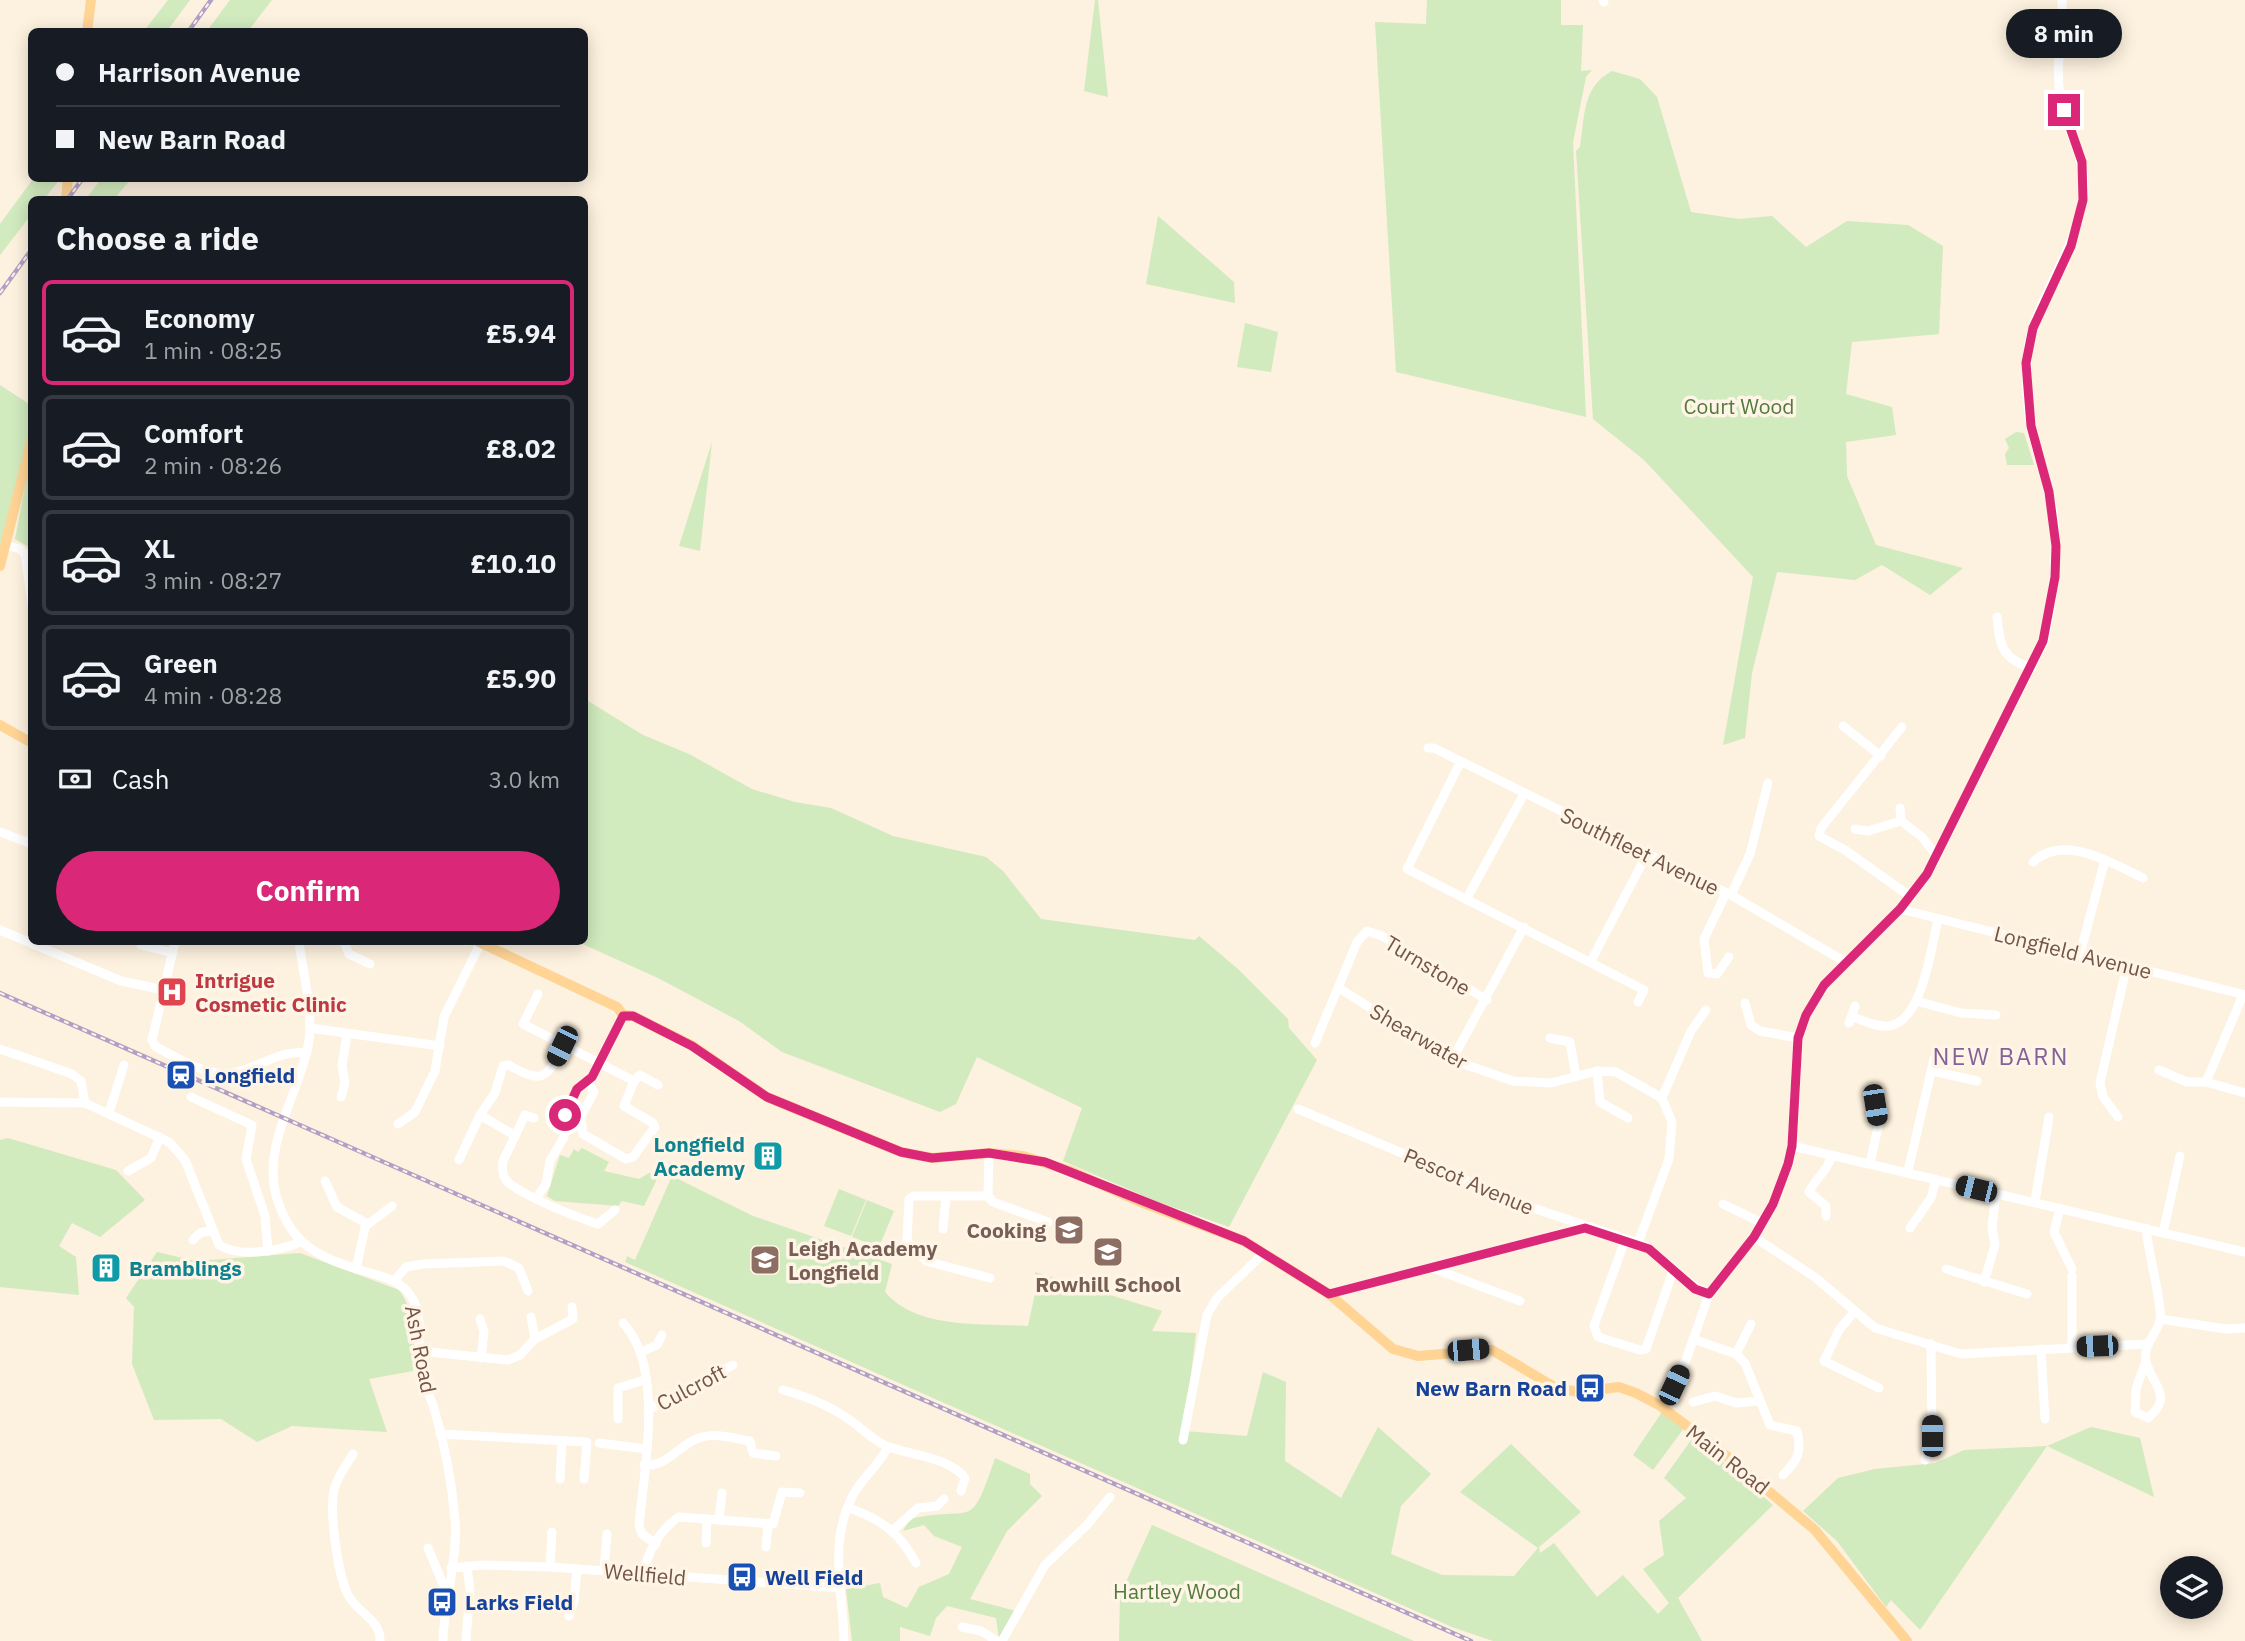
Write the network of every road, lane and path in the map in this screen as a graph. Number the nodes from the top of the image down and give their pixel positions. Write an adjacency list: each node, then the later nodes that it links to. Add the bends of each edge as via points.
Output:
1 (91, 0): 3 (main road)
2 (2062, 0): 9 (street, via 2060,96 2082,162 2084,187 2071,246 2034,324 2027,355 2026,396 2049,492 2056,546 2050,612)
3 (88, 28)
4 (28, 454): 5 (main road)
5 (5, 545): 6 (main road); 7 (street, via 25,554)
6 (0, 566)
7 (28, 592)
8 (1997, 617): 9 (street, via 2007,656)
9 (2032, 668): 25 (street)
10 (0, 725): 13 (main road)
11 (1843, 726): 15 (street)
12 (1902, 727): 15 (street)
13 (28, 741)
14 (1428, 748): 16 (street, Southfleet Avenue)
15 (1881, 756): 30 (street, via 1819,836)
16 (1460, 763): 18 (street, Southfleet Avenue); 31 (street, via 1407,869)
17 (1768, 783): 29 (street, via 1750,854)
18 (1524, 794): 24 (street, Southfleet Avenue); 31 (street)
19 (1900, 808): 20 (street)
20 (1901, 821): 21 (street, via 1868,831); 25 (street)
21 (1855, 828)
22 (0, 832): 23 (street)
23 (28, 843)
24 (1647, 854): 29 (street, Southfleet Avenue); 47 (street)
25 (1937, 856): 30 (street)
26 (2105, 860): 27 (street, via 2059,850); 28 (street); 45 (street)
27 (2033, 863)
28 (2143, 878)
29 (1728, 894): 46 (street, via 1704,939 1708,973 1717,974); 48 (street, Southfleet Avenue)
30 (1911, 897): 32 (street)
31 (1467, 898): 34 (street)
32 (1900, 909): 33 (street, Longfield Avenue); 48 (street)
33 (1938, 919): 45 (street, Longfield Avenue); 56 (street)
34 (1524, 927): 47 (street); 55 (street)
35 (0, 930): 36 (street)
36 (28, 942)
37 (36, 945): 52 (street, via 121,981)
38 (175, 945): 44 (street)
39 (299, 945): 63 (street, Ash Road)
40 (346, 945): 49 (street, via 353,957)
41 (479, 945): 68 (street, via 444,1016)
42 (486, 945): 62 (main road, Main Road, via 617,1007)
43 (141, 946): 44 (street)
44 (173, 953): 52 (street)
45 (2080, 954): 50 (street, Longfield Avenue)
46 (1729, 957)
47 (1591, 961): 57 (street, via 1644,990)
48 (1847, 963): 66 (street, via 1824,985)
49 (370, 964)
50 (2127, 965): 54 (street, Longfield Avenue); 96 (street, via 2099,1083)
51 (1339, 988): 55 (street, Turnstone, via 1357,942 1367,931); 67 (street, Turnstone); 73 (street, Shearwater)
52 (164, 990): 71 (street, via 152,1042 187,1061 231,1073 287,1054)
53 (538, 994): 69 (street, via 523,1024)
54 (2244, 995): 83 (street)
55 (1487, 1000): 73 (street)
56 (1916, 1001): 58 (street, via 1905,1020 1892,1026 1851,1020); 61 (street, via 1961,1013)
57 (1638, 1002)
58 (1855, 1006)
59 (1749, 1008): 66 (street, via 1751,1025 1760,1031)
60 (1706, 1010): 88 (street, via 1691,1031)
61 (1996, 1015)
62 (623, 1016): 74 (street); 103 (main road, Main Road, via 633,1016 692,1046 767,1097 901,1152 932,1158)
63 (310, 1028): 64 (street); 71 (street, Ash Road)
64 (347, 1034): 68 (street); 87 (street)
65 (1550, 1038): 79 (street, via 1570,1042)
66 (1798, 1038): 102 (street)
67 (1315, 1042)
68 (440, 1046): 99 (street, via 435,1071)
69 (562, 1046): 74 (street); 94 (street, via 548,1074 541,1077 503,1066 495,1093)
70 (0, 1049): 90 (street, via 81,1081)
71 (307, 1053): 134 (street, Ash Road, via 273,1171 282,1212)
72 (1934, 1059): 76 (street)
73 (1452, 1060): 79 (street, Shearwater, via 1513,1081 1552,1083)
74 (599, 1063): 80 (street); 82 (street)
75 (124, 1065): 93 (street)
76 (1932, 1070): 81 (street); 109 (street)
77 (2160, 1070): 83 (street, via 2187,1082)
78 (1597, 1071): 79 (street, Shearwater); 88 (street, Shearwater, via 1616,1072); 98 (street, via 1600,1102)
79 (1576, 1076)
80 (634, 1081): 82 (street, via 624,1106 655,1127 633,1157 626,1159 582,1131 581,1114 594,1092); 84 (street, via 640,1075)
81 (1977, 1081)
82 (589, 1082): 115 (street, via 577,1089 565,1114 564,1137)
83 (2206, 1082): 85 (street)
84 (658, 1085)
85 (2245, 1093)
86 (191, 1097): 136 (street, via 252,1124 246,1159 265,1216)
87 (341, 1097)
88 (1662, 1098): 135 (street, via 1672,1122 1669,1158)
89 (0, 1102): 90 (street)
90 (85, 1104): 93 (street)
91 (1875, 1105): 107 (street, via 1878,1127)
92 (1298, 1109): 125 (street, Pescot Avenue)
93 (109, 1112): 101 (street)
94 (480, 1115): 100 (street); 106 (street)
95 (2049, 1117): 116 (street)
96 (2118, 1117)
97 (534, 1118): 100 (street, via 525,1115)
98 (1628, 1118)
99 (404, 1125)
100 (514, 1135): 115 (street, via 503,1161 505,1177)
101 (160, 1138): 108 (street, via 150,1158); 129 (street, via 185,1160)
102 (1792, 1146): 104 (street); 123 (street)
103 (989, 1153): 114 (street); 137 (main road, Main Road, via 1023,1156 1071,1171)
104 (1832, 1155): 107 (street); 121 (street, via 1809,1192 1826,1206)
105 (2180, 1156): 130 (street)
106 (458, 1161)
107 (1870, 1163): 109 (street)
108 (128, 1171)
109 (1908, 1171): 110 (street)
110 (1936, 1179): 112 (street); 126 (street, via 1931,1198)
111 (329, 1185): 124 (street, via 338,1208)
112 (1996, 1194): 116 (street); 145 (street, via 1995,1245)
113 (946, 1195): 114 (street); 128 (street); 143 (street, via 909,1199 907,1241 926,1261)
114 (988, 1196): 122 (street, via 993,1202)
115 (537, 1197): 120 (street, via 552,1208 598,1223)
116 (2035, 1201): 119 (street)
117 (1723, 1204): 123 (street)
118 (392, 1206): 124 (street)
119 (2060, 1208): 127 (street); 164 (street, via 2054,1232 2072,1273)
120 (615, 1210)
121 (1826, 1216)
122 (1048, 1222)
123 (1762, 1223): 131 (street)
124 (367, 1225): 140 (street)
125 (1585, 1228): 133 (street, Pescot Avenue); 139 (street)
126 (1910, 1228)
127 (2146, 1228): 130 (street); 155 (street)
128 (943, 1229)
129 (213, 1230): 132 (street); 136 (street, via 219,1245 229,1251)
130 (2163, 1233): 138 (street)
131 (1754, 1237): 148 (street); 152 (street, via 1816,1278)
132 (193, 1240)
133 (1625, 1240): 135 (street, Pescot Avenue); 142 (street, via 1594,1326 1598,1337 1646,1349)
134 (301, 1242): 136 (street); 140 (street, Ash Road, via 313,1252)
135 (1637, 1243): 142 (street, Pescot Avenue)
136 (268, 1251)
137 (1265, 1252): 147 (main road, Main Road); 182 (street, via 1217,1298 1207,1315)
138 (2245, 1252)
139 (1431, 1268): 147 (street); 150 (street)
140 (356, 1269): 144 (street, Ash Road)
141 (1946, 1269): 145 (street)
142 (1673, 1271): 148 (street, Pescot Avenue)
143 (990, 1278)
144 (394, 1280): 146 (street, via 406,1267 422,1264 504,1261 519,1268); 166 (street, Ash Road, via 415,1304)
145 (1984, 1282): 149 (street)
146 (528, 1291)
147 (1329, 1294): 177 (main road, Main Road, via 1382,1343 1407,1354 1492,1350 1556,1388 1578,1392 1619,1387)
148 (1709, 1294): 161 (street)
149 (2027, 1294)
150 (1520, 1301)
151 (572, 1307): 160 (street, via 573,1319)
152 (1855, 1311): 162 (street, via 1875,1328); 173 (street, via 1839,1330 1824,1361)
153 (531, 1317): 160 (street)
154 (480, 1319): 169 (street, via 484,1332)
155 (2160, 1319): 158 (street); 163 (street)
156 (623, 1323): 167 (street)
157 (1751, 1324): 168 (street)
158 (2245, 1328)
159 (662, 1335): 167 (street, via 657,1345)
160 (535, 1339): 169 (street, via 508,1360)
161 (1693, 1339): 168 (street); 177 (street, via 1674,1385)
162 (1931, 1344): 165 (street, via 1971,1355); 189 (street, via 1932,1436)
163 (2147, 1344): 164 (street); 170 (street)
164 (2072, 1347): 165 (street)
165 (2041, 1349): 180 (street)
166 (419, 1351): 169 (street); 181 (street, Ash Road)
167 (641, 1352): 172 (street)
168 (1736, 1354): 175 (street, via 1752,1376)
169 (481, 1358)
170 (2146, 1360): 170 (street, via 2161,1399 2148,1418 2135,1412 2134,1401)
171 (733, 1365): 178 (street, Culcroft)
172 (645, 1380): 178 (street); 179 (street, via 618,1388)
173 (1879, 1388)
174 (783, 1390): 185 (street, via 835,1411)
175 (1759, 1401): 176 (street, via 1736,1404 1715,1396); 191 (street, via 1770,1425 1797,1431 1798,1460)
176 (1693, 1402)
177 (1659, 1405): 227 (main road, Main Road, via 1815,1530)
178 (648, 1410): 186 (street)
179 (618, 1419)
180 (2045, 1419)
181 (440, 1434): 183 (street); 213 (street, Ash Road, via 455,1520)
182 (1182, 1440)
183 (562, 1441): 192 (street); 193 (street, via 587,1443)
184 (599, 1443): 186 (street)
185 (888, 1447): 194 (street, via 962,1473); 199 (street, via 862,1481)
186 (646, 1449): 190 (street)
187 (353, 1454): 221 (street, via 334,1488 338,1560 350,1600 370,1617)
188 (776, 1455): 190 (street, via 753,1453 750,1441 708,1436 657,1466)
189 (1925, 1460)
190 (644, 1465): 207 (street, via 639,1526)
191 (1783, 1475)
192 (560, 1479)
193 (584, 1479)
194 (961, 1491)
195 (722, 1493): 201 (street)
196 (800, 1493): 202 (street, via 782,1492 773,1524)
197 (1110, 1497): 226 (street, via 1045,1565)
198 (944, 1499): 203 (street, via 937,1506 918,1508)
199 (849, 1508): 203 (street); 217 (street, via 837,1554)
200 (707, 1520): 201 (street); 206 (street); 207 (street, via 679,1517)
201 (719, 1520): 202 (street)
202 (768, 1524): 209 (street)
203 (893, 1530): 210 (street)
204 (552, 1532): 212 (street)
205 (607, 1534): 215 (street)
206 (705, 1543)
207 (656, 1544): 216 (street, via 648,1554)
208 (428, 1548): 218 (street)
209 (766, 1548)
210 (916, 1563)
211 (467, 1566): 212 (street, Wellfield); 213 (street, Wellfield); 223 (street)
212 (550, 1567): 214 (street, Wellfield)
213 (451, 1568): 218 (street, Ash Road)
214 (577, 1569): 215 (street, Wellfield); 219 (street)
215 (604, 1570): 216 (street, Wellfield)
216 (644, 1574): 217 (street, Wellfield)
217 (840, 1588): 224 (street)
218 (447, 1594): 222 (street, Ash Road)
219 (569, 1616)
220 (962, 1627): 225 (street)
221 (380, 1641)
222 (443, 1641)
223 (466, 1641)
224 (844, 1641)
225 (997, 1641)
226 (1002, 1641)
227 (1907, 1641)

